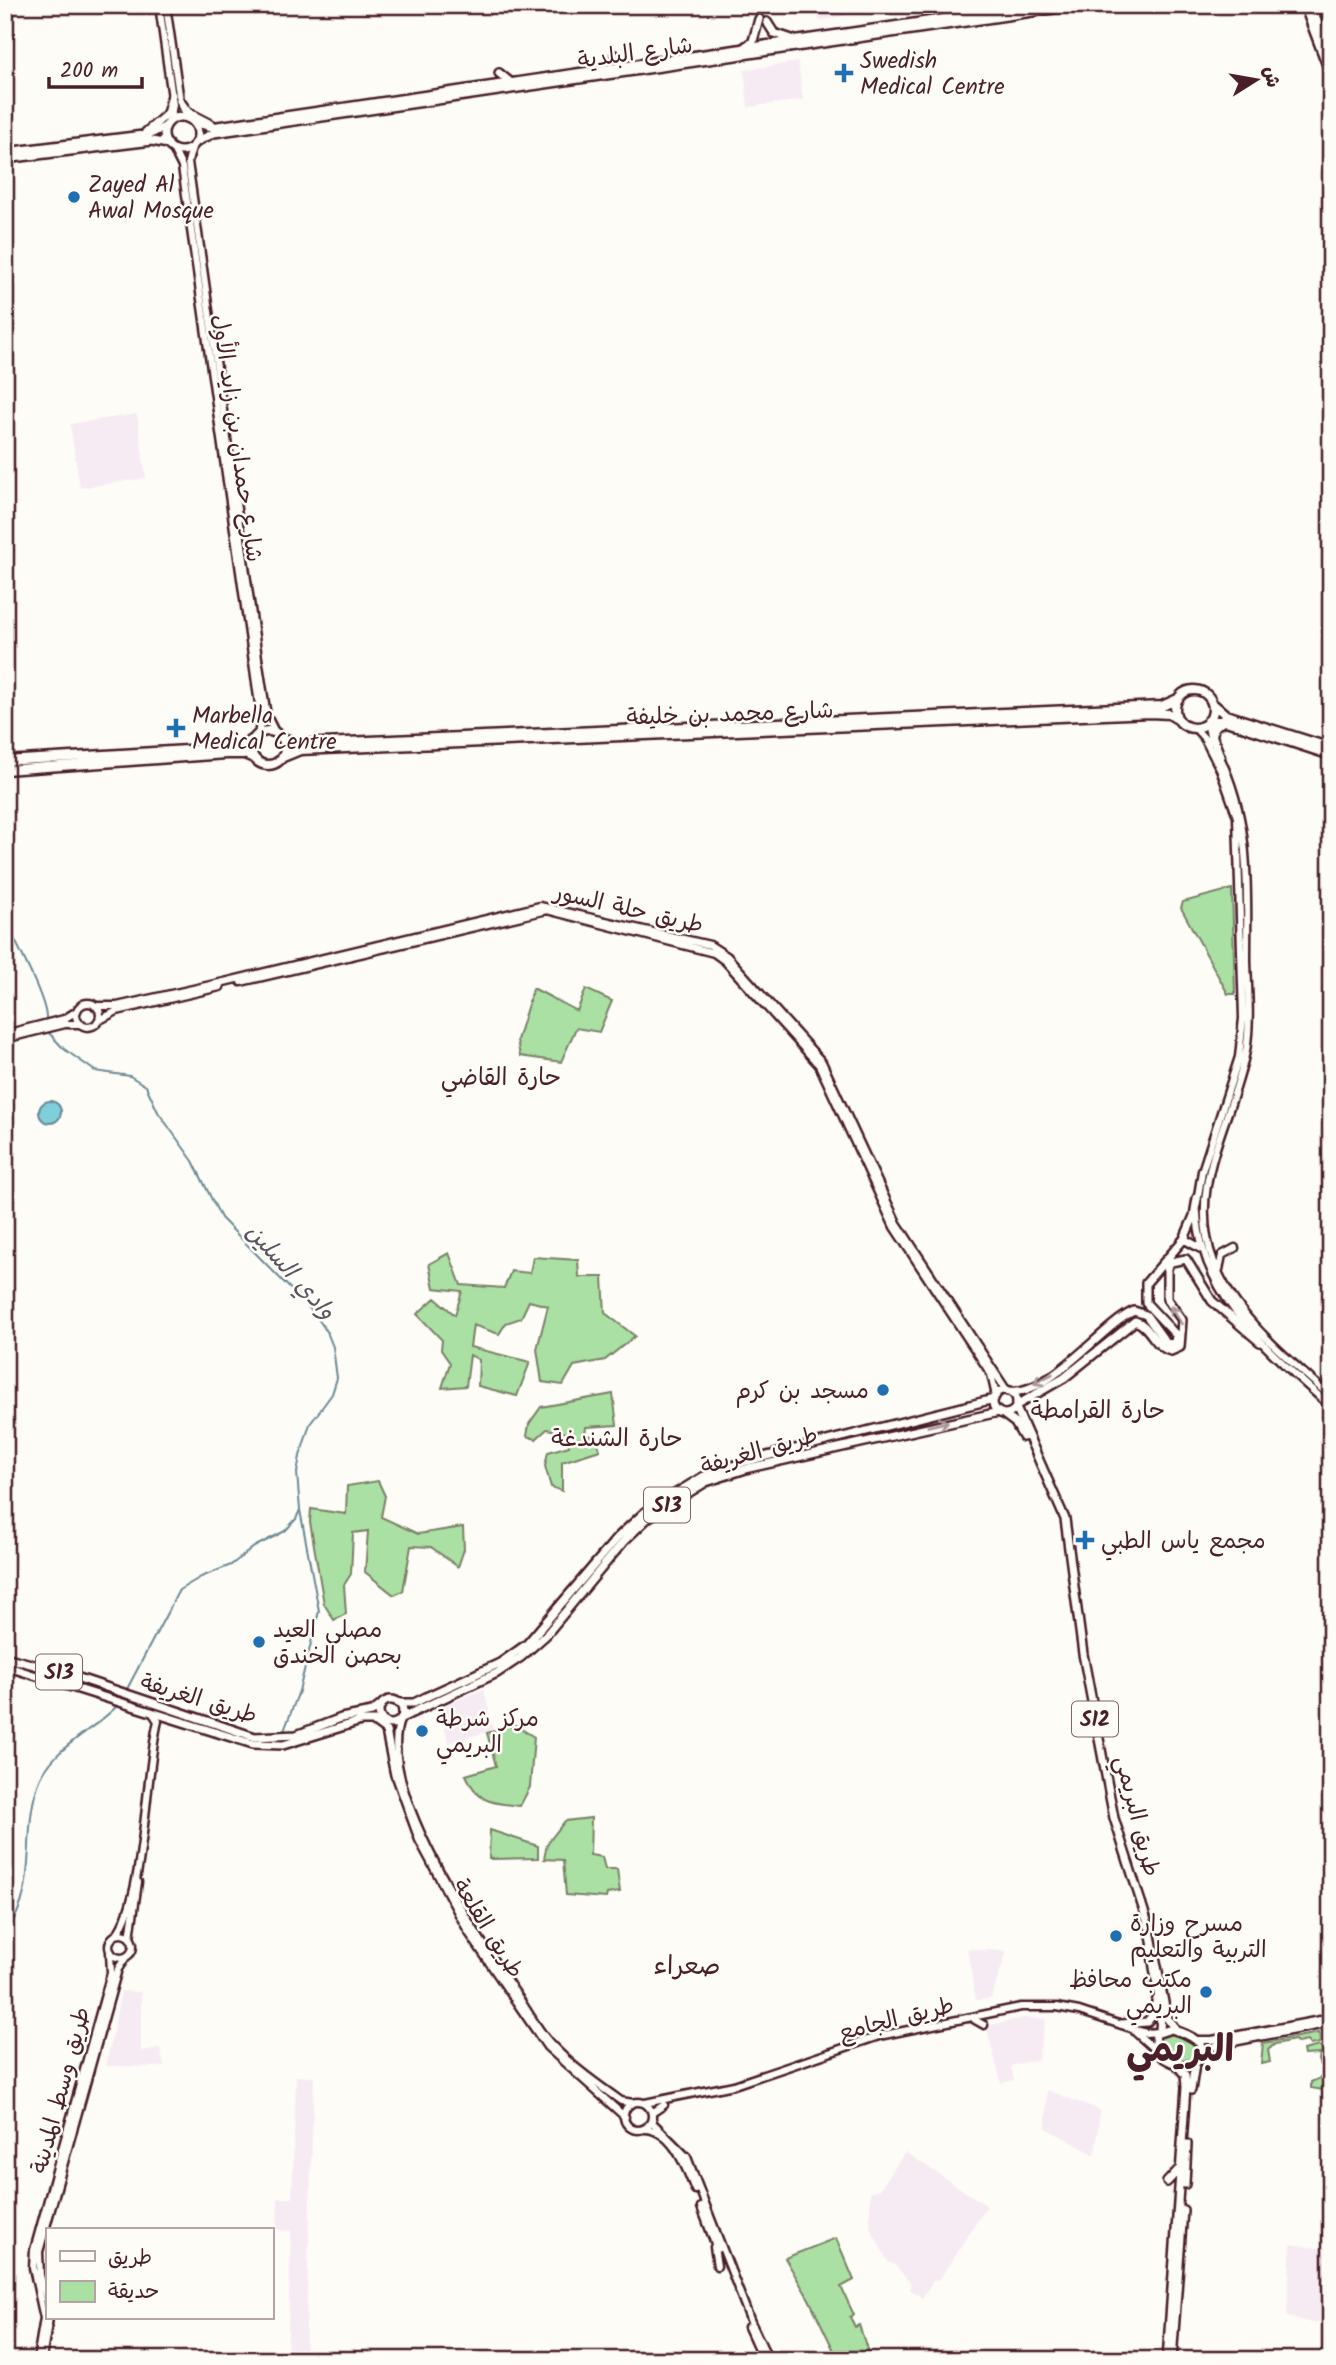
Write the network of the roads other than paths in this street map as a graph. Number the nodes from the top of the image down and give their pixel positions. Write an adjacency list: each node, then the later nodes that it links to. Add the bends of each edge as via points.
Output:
1 (159, 5): 17 (main road)
2 (166, 5): 18 (main road)
3 (1035, 5): 7 (main road, شارع البلدية)
4 (1082, 5): 10 (main road, شارع البلدية)
5 (1304, 5): 15 (main road)
6 (1311, 5): 12 (main road)
7 (807, 39): 8 (main road, شارع البلدية); 10 (main road, via 775,48)
8 (795, 40): 9 (main road, شارع البلدية); 9 (main road, via 774,33 763,21 753,41)
9 (741, 49): 13 (main road, شارع البلدية)
10 (775, 52): 23 (main road, شارع البلدية, via 214,133)
11 (615, 55): 13 (main road)
12 (1331, 57)
13 (623, 66): 16 (main road, شارع البلدية)
14 (499, 73): 16 (main road)
15 (1331, 76)
16 (511, 82): 21 (main road, شارع البلدية)
17 (172, 95): 20 (main road); 22 (main road, via 163,120)
18 (180, 101): 19 (main road); 21 (main road, via 194,116)
19 (191, 120): 20 (main road, via 181,117); 21 (main road, شارع البلدية, via 203,127); 23 (main road, via 198,132)
20 (168, 123): 22 (main road, via 155,133); 24 (main road, via 164,135)
21 (216, 126)
22 (138, 136): 25 (main road)
23 (194, 144): 24 (main road, via 181,151); 33 (main road, شارع حمدان بن زايد الأول, via 188,162 267,716)
24 (170, 147): 26 (main road, via 152,141); 34 (main road, شارع حمدان بن زايد الأول, via 183,167 261,718)
25 (5, 152)
26 (5, 159)
27 (1178, 698): 28 (highway, via 1194,689 1205,693); 29 (highway, via 1175,710); 33 (highway, شارع محمد بن خليفة, via 1162,706 299,744)
28 (1213, 704): 30 (highway); 35 (highway, via 1226,715)
29 (1179, 720): 32 (highway); 37 (highway, شارع محمد بن خليفة, via 1150,713 300,750)
30 (1208, 722): 31 (highway); 32 (highway); 38 (main road)
31 (1226, 722): 36 (highway); 38 (highway, via 1212,730)
32 (1195, 728): 48 (main road, via 1225,778 1237,817 1243,1018 1239,1057)
33 (279, 735): 34 (highway); 37 (highway, via 286,746)
34 (256, 737): 39 (highway, via 251,749); 40 (highway, via 237,747)
35 (1331, 748)
36 (1331, 755)
37 (283, 757): 39 (highway, via 267,766)
38 (1220, 757): 52 (main road, via 1238,801 1245,840 1249,1019 1242,1064 1206,1181 1204,1220)
39 (254, 758): 41 (highway, via 226,754)
40 (5, 761)
41 (5, 771)
42 (95, 1006): 43 (main road, via 84,1004); 44 (main road); 56 (main road, طريق حلة السور, via 117,1006 224,982 540,906 710,945 727,956 822,1062 898,1223)
43 (77, 1010): 45 (main road); 46 (main road)
44 (98, 1021): 45 (main road, via 91,1026); 58 (main road, طريق حلة السور, via 117,1011 540,911 714,953 819,1065 894,1227 991,1374)
45 (81, 1024): 46 (main road)
46 (50, 1025): 47 (main road)
47 (5, 1036)
48 (1197, 1198): 49 (main road); 51 (main road); 52 (main road, via 1203,1241)
49 (1184, 1239): 51 (main road); 54 (main road, via 1147,1279 1145,1297 1176,1335 1175,1343 1167,1344 1140,1311 1130,1312)
50 (1235, 1248): 53 (main road, via 1220,1258)
51 (1202, 1249): 55 (main road, via 1217,1286)
52 (1211, 1254): 53 (main road)
53 (1221, 1279): 57 (main road, via 1263,1335)
54 (1110, 1335): 55 (main road, one-way to 55, via 1137,1321 1163,1349 1180,1347 1183,1321 1166,1295 1167,1268 1180,1259 1189,1262 1212,1301); 56 (main road, one-way to 56, via 1059,1371 1024,1389); 59 (main road, via 1064,1378)
55 (1260, 1342): 60 (main road)
56 (1008, 1391): 58 (main road, طريق الغريفة); 59 (main road, S12, via 1016,1396)
57 (1331, 1397)
58 (995, 1398): 61 (main road, S12); 62 (main road, طريق الغريفة / S13, via 737,1463 704,1476 645,1512)
59 (1016, 1406): 61 (main road, طريق الغريفة); 86 (main road, طريق البريمي / S12, via 1065,1519 1081,1645 1112,1808 1156,1951 1167,2018)
60 (1331, 1407)
61 (1001, 1413): 63 (main road, طريق الغريفة / S13, one-way to 61, via 648,1518 706,1482 749,1468); 80 (main road, طريق البريمي / S12, via 1019,1430 1062,1523 1077,1648 1106,1801 1148,1935)
62 (584, 1576): 63 (main road, via 589,1579); 68 (main road, طريق الغريفة / S13, via 534,1637 500,1663 414,1703)
63 (572, 1604): 72 (main road, طريق الغريفة / S13, via 546,1635 509,1666)
64 (5, 1657): 66 (main road, طريق الغريفة / S13)
65 (5, 1666): 66 (main road, طريق الغريفة / S13)
66 (110, 1694): 67 (main road, طريق الغريفة / S13)
67 (134, 1702): 69 (main road, طريق الغريفة / S13, via 268,1738 296,1735); 70 (main road, طريق الغريفة / S13)
68 (398, 1703): 69 (main road, S13, via 389,1700); 72 (main road)
69 (380, 1706): 74 (main road)
70 (151, 1711): 71 (main road, طريق الغريفة / S13); 76 (main road, via 158,1721 133,1890)
71 (171, 1718): 73 (main road, طريق الغريفة / S13, via 267,1745 297,1742); 77 (main road, via 163,1719 158,1733)
72 (400, 1719): 74 (main road, S13, via 391,1724); 92 (main road, طريق القلعة, via 397,1755 412,1810 474,1932 550,2043 617,2098)
73 (361, 1721): 74 (main road, طريق الغريفة / S13); 75 (main road, via 384,1729)
74 (383, 1721): 75 (main road, طريق القلعة, via 390,1733)
75 (395, 1775): 95 (main road, طريق القلعة, via 428,1859 469,1933 547,2047)
76 (116, 1936): 77 (main road); 78 (main road, via 110,1941)
77 (130, 1938): 79 (main road, via 133,1949)
78 (110, 1952): 79 (main road, via 117,1958); 109 (main road, طريق وسط المدينة, via 111,1973 34,2250 33,2268 44,2318)
79 (127, 1957): 105 (main road, طريق وسط المدينة, via 118,1969 39,2252)
80 (1159, 1995): 83 (main road, via 1149,2020); 85 (main road, طريق البريمي / S12)
81 (975, 2020): 84 (main road); 88 (main road, طريق الجامع, via 1056,2010 1128,2029); 94 (main road, طريق الجامع, via 860,2045 761,2081 660,2106)
82 (1331, 2020): 87 (main road); 89 (main road, via 1218,2045)
83 (1121, 2024): 85 (main road, طريق الجامع, via 1146,2033); 93 (main road, طريق الجامع, via 1057,2007 1021,2007 866,2040 734,2085)
84 (984, 2025)
85 (1159, 2031): 86 (main road); 88 (main road, S12)
86 (1177, 2031): 87 (main road)
87 (1197, 2040): 89 (main road, via 1203,2050)
88 (1154, 2049): 90 (main road)
89 (1201, 2057): 91 (main road)
90 (1175, 2062): 91 (main road); 97 (main road, via 1186,2078)
91 (1195, 2064): 113 (main road)
92 (633, 2103): 93 (main road); 95 (main road)
93 (645, 2103): 94 (main road)
94 (652, 2115): 96 (main road); 103 (main road, via 687,2157)
95 (625, 2116): 96 (main road, via 629,2126)
96 (643, 2129): 100 (main road, via 654,2131 676,2150)
97 (1181, 2166): 98 (main road); 112 (main road)
98 (1167, 2182)
99 (694, 2206): 100 (main road)
100 (702, 2209): 102 (main road)
101 (722, 2233): 103 (main road)
102 (714, 2242): 104 (main road); 110 (main road, via 738,2309)
103 (724, 2256): 107 (main road)
104 (717, 2266)
105 (46, 2297)
106 (49, 2320): 109 (main road, طريق وسط المدينة)
107 (751, 2322): 108 (main road); 111 (main road)
108 (761, 2325)
109 (39, 2360)
110 (763, 2360)
111 (769, 2360)
112 (1167, 2360)
113 (1172, 2360)

